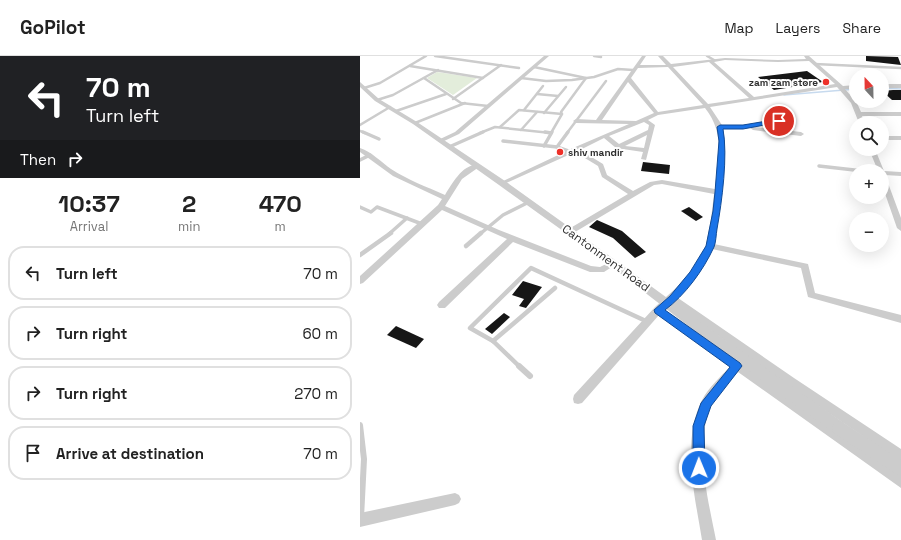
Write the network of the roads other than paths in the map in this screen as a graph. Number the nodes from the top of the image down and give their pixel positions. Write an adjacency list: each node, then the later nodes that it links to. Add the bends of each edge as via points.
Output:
1 (426, 56): 12 (lane)
2 (435, 56): 13 (lane)
3 (547, 56): 15 (street)
4 (594, 56): 8 (lane)
5 (644, 56): 18 (street)
6 (660, 56): 14 (street)
7 (806, 56): 10 (street)
8 (601, 57)
9 (711, 59): 10 (street); 14 (street); 36 (street)
10 (811, 60): 11 (street)
11 (815, 64): 17 (lane); 30 (street)
12 (410, 66): 19 (lane); 32 (lane, via 380,83)
13 (501, 66): 16 (lane); 21 (lane)
14 (669, 66): 18 (street); 41 (street)
15 (534, 67): 22 (street); 23 (lane)
16 (519, 68)
17 (901, 68)
18 (634, 69): 23 (lane); 24 (street)
19 (438, 70): 20 (lane); 21 (lane)
20 (424, 78): 33 (lane); 38 (lane)
21 (483, 78): 37 (lane)
22 (521, 78): 23 (lane, via 546,81); 40 (street)
23 (586, 78): 46 (lane)
24 (628, 78): 47 (street); 52 (street)
25 (606, 81): 51 (lane)
26 (543, 86): 34 (lane)
27 (889, 86): 28 (street)
28 (901, 86)
29 (566, 87): 35 (lane)
30 (840, 87): 31 (street); 36 (street); 48 (street, via 854,103)
31 (849, 87)
32 (363, 89): 38 (street, Cantonment Road)
33 (446, 94): 37 (lane); 42 (lane)
34 (537, 94): 35 (lane); 43 (lane)
35 (558, 96): 45 (lane)
36 (752, 98): 41 (street)
37 (454, 99): 39 (lane)
38 (378, 100): 42 (street, Cantonment Road)
39 (465, 103): 40 (lane); 54 (lane)
40 (488, 106): 68 (street, via 457,133)
41 (706, 106): 47 (street); 57 (street)
42 (393, 109): 54 (street, Cantonment Road); 55 (lane)
43 (524, 110): 44 (lane); 56 (lane, via 519,110)
44 (537, 112): 45 (lane); 59 (lane)
45 (544, 112): 46 (lane)
46 (562, 114): 62 (lane)
47 (657, 114): 53 (street)
48 (858, 114): 49 (street)
49 (901, 114)
50 (791, 119): 58 (street)
51 (576, 121): 52 (street); 72 (lane)
52 (598, 121): 53 (street)
53 (641, 121): 61 (street, via 652,126); 64 (street)
54 (415, 124): 68 (street, Cantonment Road)
55 (360, 125)
56 (500, 127): 59 (lane); 71 (lane)
57 (720, 127): 58 (street); 86 (street, via 722,141)
58 (743, 127): 63 (street)
59 (521, 130): 62 (lane)
60 (360, 131): 67 (lane)
61 (651, 131): 73 (street); 75 (street)
62 (551, 133): 70 (lane)
63 (801, 134)
64 (605, 136): 73 (street); 76 (street)
65 (889, 138): 66 (street)
66 (901, 138)
67 (378, 139)
68 (440, 141): 71 (street, Cantonment Road)
69 (503, 141): 70 (lane)
70 (544, 146): 72 (lane)
71 (449, 147): 80 (street, Cantonment Road)
72 (557, 147): 76 (lane)
73 (618, 147): 75 (street)
74 (360, 150): 77 (street)
75 (646, 150): 78 (street)
76 (573, 151): 85 (street); 88 (street, via 601,165 604,176)
77 (370, 155): 79 (lane); 89 (street, via 387,169)
78 (644, 159)
79 (360, 160)
80 (477, 166): 85 (street, Cantonment Road); 89 (street, via 459,178)
81 (819, 166): 82 (lane)
82 (849, 169)
83 (889, 173): 84 (street)
84 (901, 174)
85 (502, 183): 90 (street, Cantonment Road)
86 (718, 192): 88 (street, via 662,182 652,183); 100 (street)
87 (889, 193): 96 (street)
88 (632, 194): 97 (street)
89 (446, 198): 92 (street)
90 (529, 202): 95 (lane, via 503,215); 97 (street, Cantonment Road)
91 (360, 207): 93 (lane, via 371,212 376,207)
92 (441, 207): 94 (street); 95 (street)
93 (407, 218): 94 (lane); 101 (lane)
94 (422, 224): 103 (street)
95 (486, 228): 98 (street); 99 (lane)
96 (901, 228)
97 (570, 232): 102 (street, Cantonment Road)
98 (512, 239): 102 (street, via 590,269 601,270); 106 (street)
99 (466, 246)
100 (710, 246): 105 (street, via 694,274); 108 (street, via 805,266 811,295)
101 (360, 255)
102 (614, 263): 105 (street, Cantonment Road)
103 (360, 281)
104 (555, 288): 110 (lane)
105 (671, 301): 107 (street); 115 (street); 117 (street, Cantonment Road, bridge, via 717,341)
106 (442, 305)
107 (658, 310): 109 (street); 111 (street)
108 (901, 319)
109 (648, 322): 110 (lane, via 531,268 470,328); 113 (street)
110 (493, 341): 112 (lane)
111 (737, 366): 118 (street); 122 (street, via 707,403 698,426 699,481)
112 (530, 376)
113 (578, 399)
114 (360, 425): 121 (lane, via 364,459)
115 (901, 456)
116 (901, 462): 118 (street)
117 (901, 469)
118 (884, 470): 119 (street)
119 (901, 482)
120 (455, 499): 121 (street)
121 (360, 520)
122 (709, 540)

